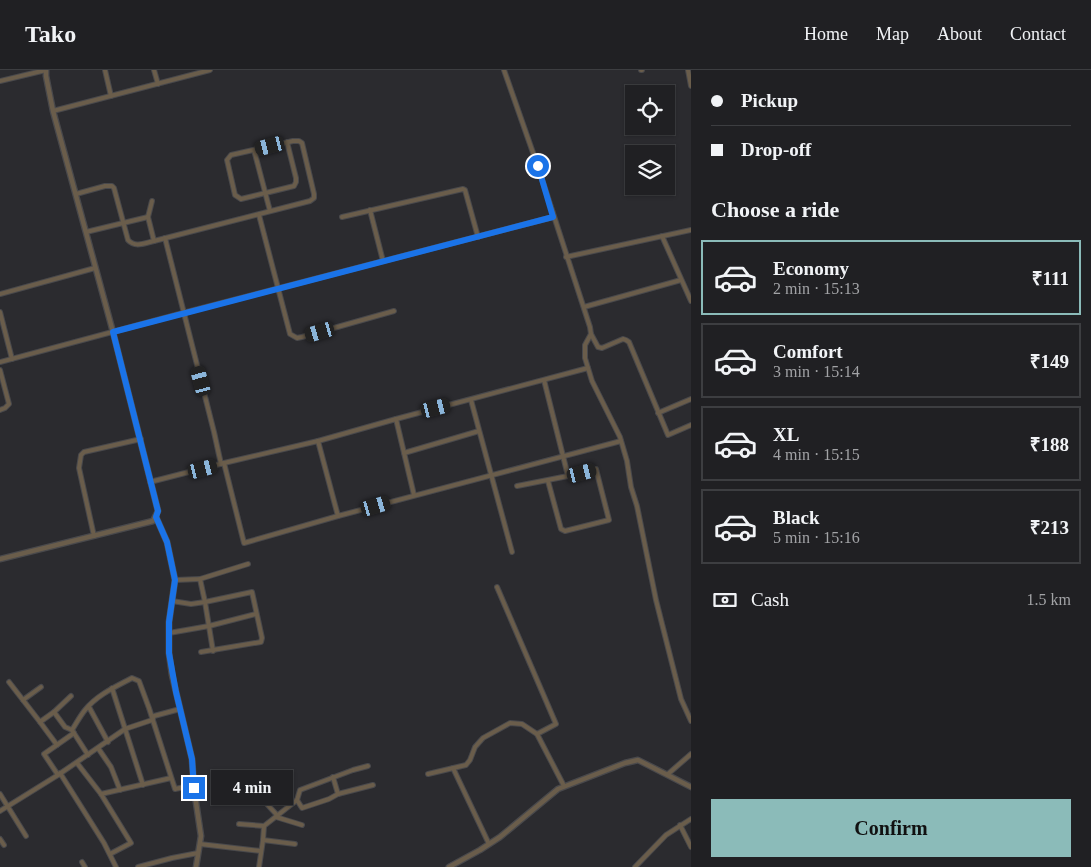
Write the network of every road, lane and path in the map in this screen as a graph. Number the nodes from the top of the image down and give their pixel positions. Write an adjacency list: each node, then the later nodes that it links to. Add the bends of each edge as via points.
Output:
1 (46, 70): 7 (street); 11 (street)
2 (105, 70): 10 (street)
3 (154, 70): 8 (street)
4 (210, 70): 8 (street)
5 (504, 70): 22 (street)
6 (688, 70): 9 (street)
7 (0, 81)
8 (158, 84): 10 (street)
9 (691, 86)
10 (111, 96): 11 (street)
11 (53, 111): 14 (street)
12 (287, 142): 13 (street); 15 (street, via 296,182 294,186); 18 (street, via 302,143 314,198)
13 (254, 150): 15 (street); 15 (street, via 228,156 235,195 241,199)
14 (76, 194): 23 (street, via 112,186); 25 (street)
15 (265, 194): 18 (street)
16 (152, 201): 20 (street)
17 (370, 210): 21 (street); 27 (street, via 463,189); 31 (street)
18 (270, 211): 19 (street)
19 (259, 214): 28 (street); 34 (street)
20 (148, 217): 23 (street); 29 (street)
21 (342, 217)
22 (553, 217): 27 (street); 30 (street)
23 (123, 222): 25 (street); 29 (street, via 128,240 133,244)
24 (691, 230): 26 (street)
25 (86, 232): 32 (street)
26 (662, 236): 30 (street); 33 (street)
27 (478, 237): 31 (street)
28 (165, 238): 29 (street); 40 (street)
29 (154, 241)
30 (566, 257): 37 (street)
31 (383, 261): 34 (street)
32 (95, 268): 35 (street); 41 (street)
33 (681, 280): 36 (street); 37 (street)
34 (279, 288): 38 (street, via 290,334 297,338); 40 (street)
35 (0, 294)
36 (691, 301)
37 (584, 307): 42 (street)
38 (394, 311)
39 (0, 312): 43 (street)
40 (183, 313): 41 (street); 60 (street)
41 (113, 332): 43 (street); 55 (street)
42 (591, 334): 45 (street, via 584,351); 51 (street, via 598,347 602,348 623,339 629,342)
43 (12, 359): 44 (street)
44 (0, 362)
45 (588, 368): 47 (street); 57 (street)
46 (0, 370): 50 (street, via 9,404)
47 (544, 380): 49 (street); 59 (street)
48 (691, 399): 51 (street)
49 (471, 400): 52 (street); 54 (street)
50 (0, 410)
51 (658, 413): 53 (street, via 668,435)
52 (396, 419): 56 (street); 58 (street)
53 (691, 425)
54 (479, 431): 58 (street); 61 (street)
55 (141, 439): 64 (street); 69 (street, via 80,455 79,468)
56 (318, 441): 60 (street); 67 (street)
57 (621, 441): 59 (street); 93 (street, via 672,663)
58 (404, 453): 66 (street)
59 (563, 456): 61 (street); 62 (street)
60 (222, 464): 64 (street); 67 (street, via 244,543)
61 (490, 475): 66 (street); 70 (street)
62 (568, 476): 63 (street); 63 (street, via 596,469 609,520 565,531 561,529)
63 (548, 481): 65 (street)
64 (150, 482): 68 (street, via 158,511)
65 (517, 486)
66 (414, 495): 67 (street)
67 (338, 516)
68 (156, 517): 69 (street, via 153,521); 74 (street, via 167,542)
69 (94, 536): 71 (street)
70 (512, 552)
71 (0, 559)
72 (248, 564): 73 (street)
73 (200, 579): 74 (street); 77 (street)
74 (175, 580): 76 (street)
75 (496, 587): 96 (street, via 556,724)
76 (172, 601): 77 (street); 80 (street)
77 (206, 602): 78 (street, via 252,592); 79 (street)
78 (256, 614): 79 (street); 81 (street, via 261,642)
79 (209, 626): 80 (street); 81 (street)
80 (169, 632): 89 (street, via 169,653)
81 (213, 651): 82 (street)
82 (201, 652)
83 (10, 682): 87 (street)
84 (41, 687): 87 (street)
85 (112, 688): 88 (street); 91 (street, via 132,678 139,681); 94 (street)
86 (71, 696): 90 (street)
87 (23, 700): 92 (street)
88 (89, 707): 95 (street); 97 (street)
89 (180, 708): 91 (street, via 154,716); 111 (street, via 192,759)
90 (54, 712): 92 (street); 95 (street)
91 (152, 720): 94 (street); 109 (street)
92 (40, 722): 98 (street)
93 (691, 722)
94 (125, 729): 97 (street); 110 (street)
95 (73, 732): 98 (street); 101 (street)
96 (537, 734): 104 (street, via 522,724 505,725 482,738 466,765); 113 (street)
97 (108, 742): 99 (street)
98 (57, 745): 105 (street, via 44,754)
99 (98, 748): 101 (street); 115 (street, via 111,767)
100 (691, 754): 107 (street)
101 (88, 755): 102 (street)
102 (77, 762): 105 (street); 117 (street)
103 (368, 766): 108 (street)
104 (453, 768): 106 (street); 134 (street)
105 (59, 774): 121 (street); 139 (street)
106 (428, 774)
107 (668, 774): 113 (street, via 638,760); 114 (street)
108 (334, 777): 118 (street); 119 (street, via 300,790)
109 (171, 778): 110 (street); 111 (street, via 174,789)
110 (143, 785): 115 (street)
111 (194, 785): 132 (street)
112 (373, 785): 118 (street)
113 (564, 786): 134 (street)
114 (691, 787)
115 (120, 790): 117 (street)
116 (0, 794): 121 (street)
117 (101, 794): 139 (street, via 131,843)
118 (338, 794): 119 (street, via 302,808)
119 (297, 800): 123 (street)
120 (265, 802): 123 (street)
121 (6, 807): 122 (street); 129 (street)
122 (0, 811)
123 (276, 816): 126 (street); 128 (street)
124 (691, 819): 127 (street)
125 (239, 824): 128 (street)
126 (302, 825)
127 (680, 825): 135 (street); 141 (street)
128 (264, 826): 131 (street)
129 (26, 836)
130 (0, 839): 136 (street)
131 (264, 840): 133 (street); 137 (street)
132 (200, 844): 137 (street); 138 (street)
133 (295, 844)
134 (489, 844): 147 (street)
135 (690, 844)
136 (4, 845)
137 (261, 851): 146 (street)
138 (198, 853): 144 (street); 145 (street)
139 (110, 854): 143 (street)
140 (82, 862): 142 (street)
141 (637, 866)
142 (84, 867)
143 (116, 867)
144 (138, 867)
145 (196, 867)
146 (259, 867)
147 (449, 867)

